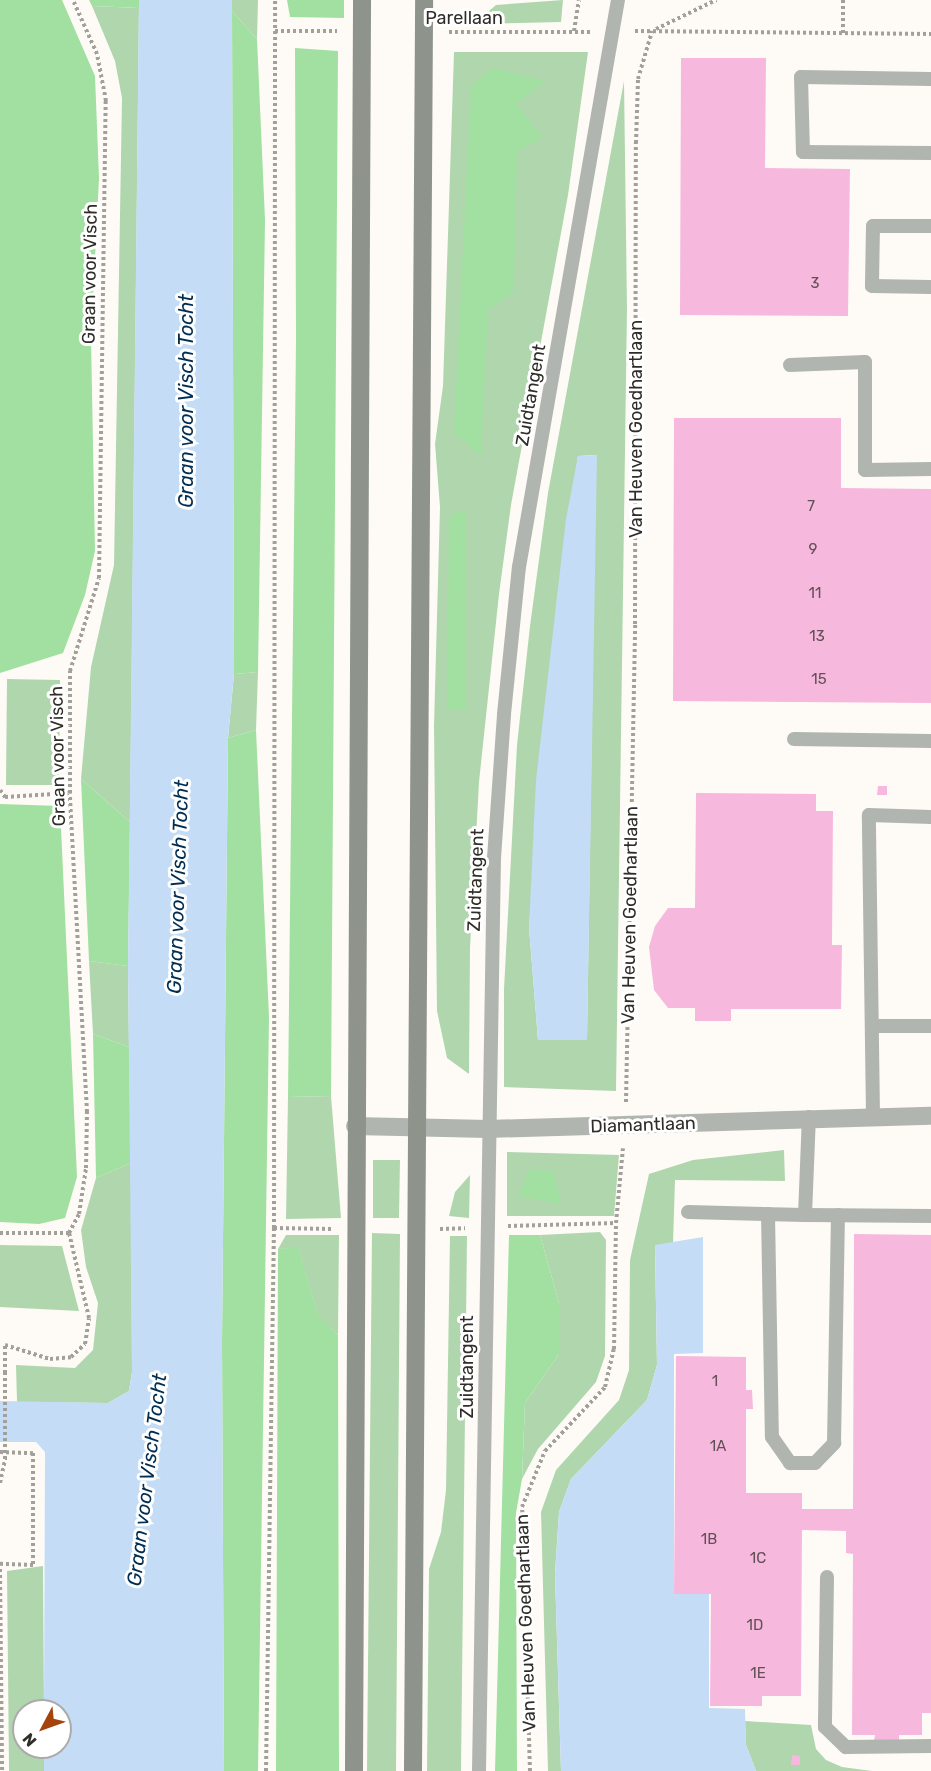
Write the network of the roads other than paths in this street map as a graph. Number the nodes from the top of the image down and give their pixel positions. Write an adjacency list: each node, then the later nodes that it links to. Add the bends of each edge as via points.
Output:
1 (362, 0): 18 (main road)
2 (424, 0): 19 (main road)
3 (618, 0): 20 (lane, Zuidtangent, via 519,567 494,858)
4 (931, 79): 5 (lane, via 801,76 803,152)
5 (931, 153)
6 (931, 226): 7 (lane, via 873,226 872,276 872,286)
7 (931, 286)
8 (790, 365): 9 (lane, via 865,362 865,470)
9 (931, 469)
10 (794, 739): 11 (lane)
11 (931, 741)
12 (931, 817): 13 (lane, via 869,815)
13 (872, 1026): 14 (lane); 15 (lane)
14 (931, 1026)
15 (873, 1115): 16 (street, Diamantlaan); 17 (street, Diamantlaan)
16 (931, 1116)
17 (809, 1118): 20 (street, Diamantlaan); 23 (lane)
18 (355, 1126): 19 (street, Diamantlaan); 28 (main road)
19 (416, 1128): 20 (street, Diamantlaan); 29 (main road)
20 (488, 1129): 30 (lane, Zuidtangent)
21 (688, 1212): 22 (lane)
22 (768, 1214): 23 (lane); 24 (lane, via 772,1437 790,1463 815,1463 834,1443)
23 (805, 1215): 24 (lane)
24 (838, 1215): 25 (lane)
25 (931, 1216)
26 (827, 1577): 27 (lane, via 825,1727 846,1747)
27 (931, 1746)
28 (354, 1771)
29 (413, 1771)
30 (479, 1771)

